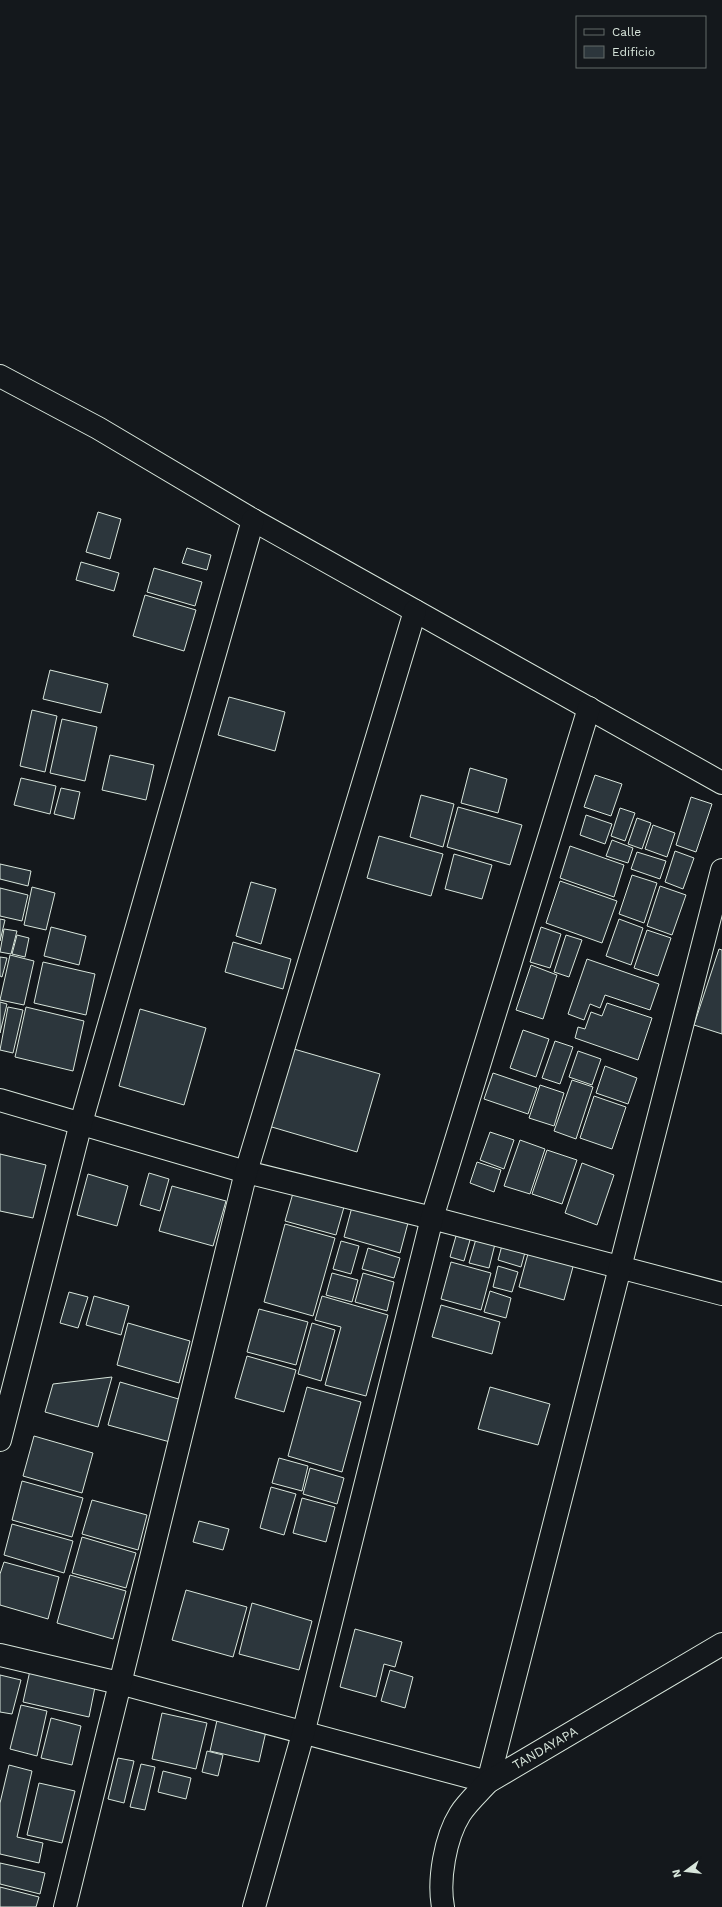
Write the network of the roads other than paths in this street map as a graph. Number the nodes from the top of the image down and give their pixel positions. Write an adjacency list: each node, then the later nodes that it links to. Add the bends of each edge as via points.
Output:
1 (0, 376): 2 (street, via 98,428)
2 (253, 520): 3 (street); 8 (street)
3 (415, 611): 4 (street); 9 (street)
4 (589, 708): 5 (street); 10 (street)
5 (722, 783)
6 (722, 870): 11 (street)
7 (0, 1100): 8 (street)
8 (81, 1123): 9 (street); 13 (street)
9 (246, 1172): 10 (street); 16 (street)
10 (432, 1218): 11 (street); 17 (street)
11 (620, 1268): 12 (street); 18 (street)
12 (722, 1294)
13 (0, 1440)
14 (722, 1644): 18 (street, TANDAYAPA)
15 (0, 1655): 16 (street)
16 (119, 1683): 17 (street); 19 (street)
17 (303, 1734): 18 (street); 20 (street)
18 (488, 1782): 21 (street, TANDAYAPA, via 459,1815 449,1840 442,1870)
19 (65, 1907)
20 (254, 1907)
21 (443, 1907)

